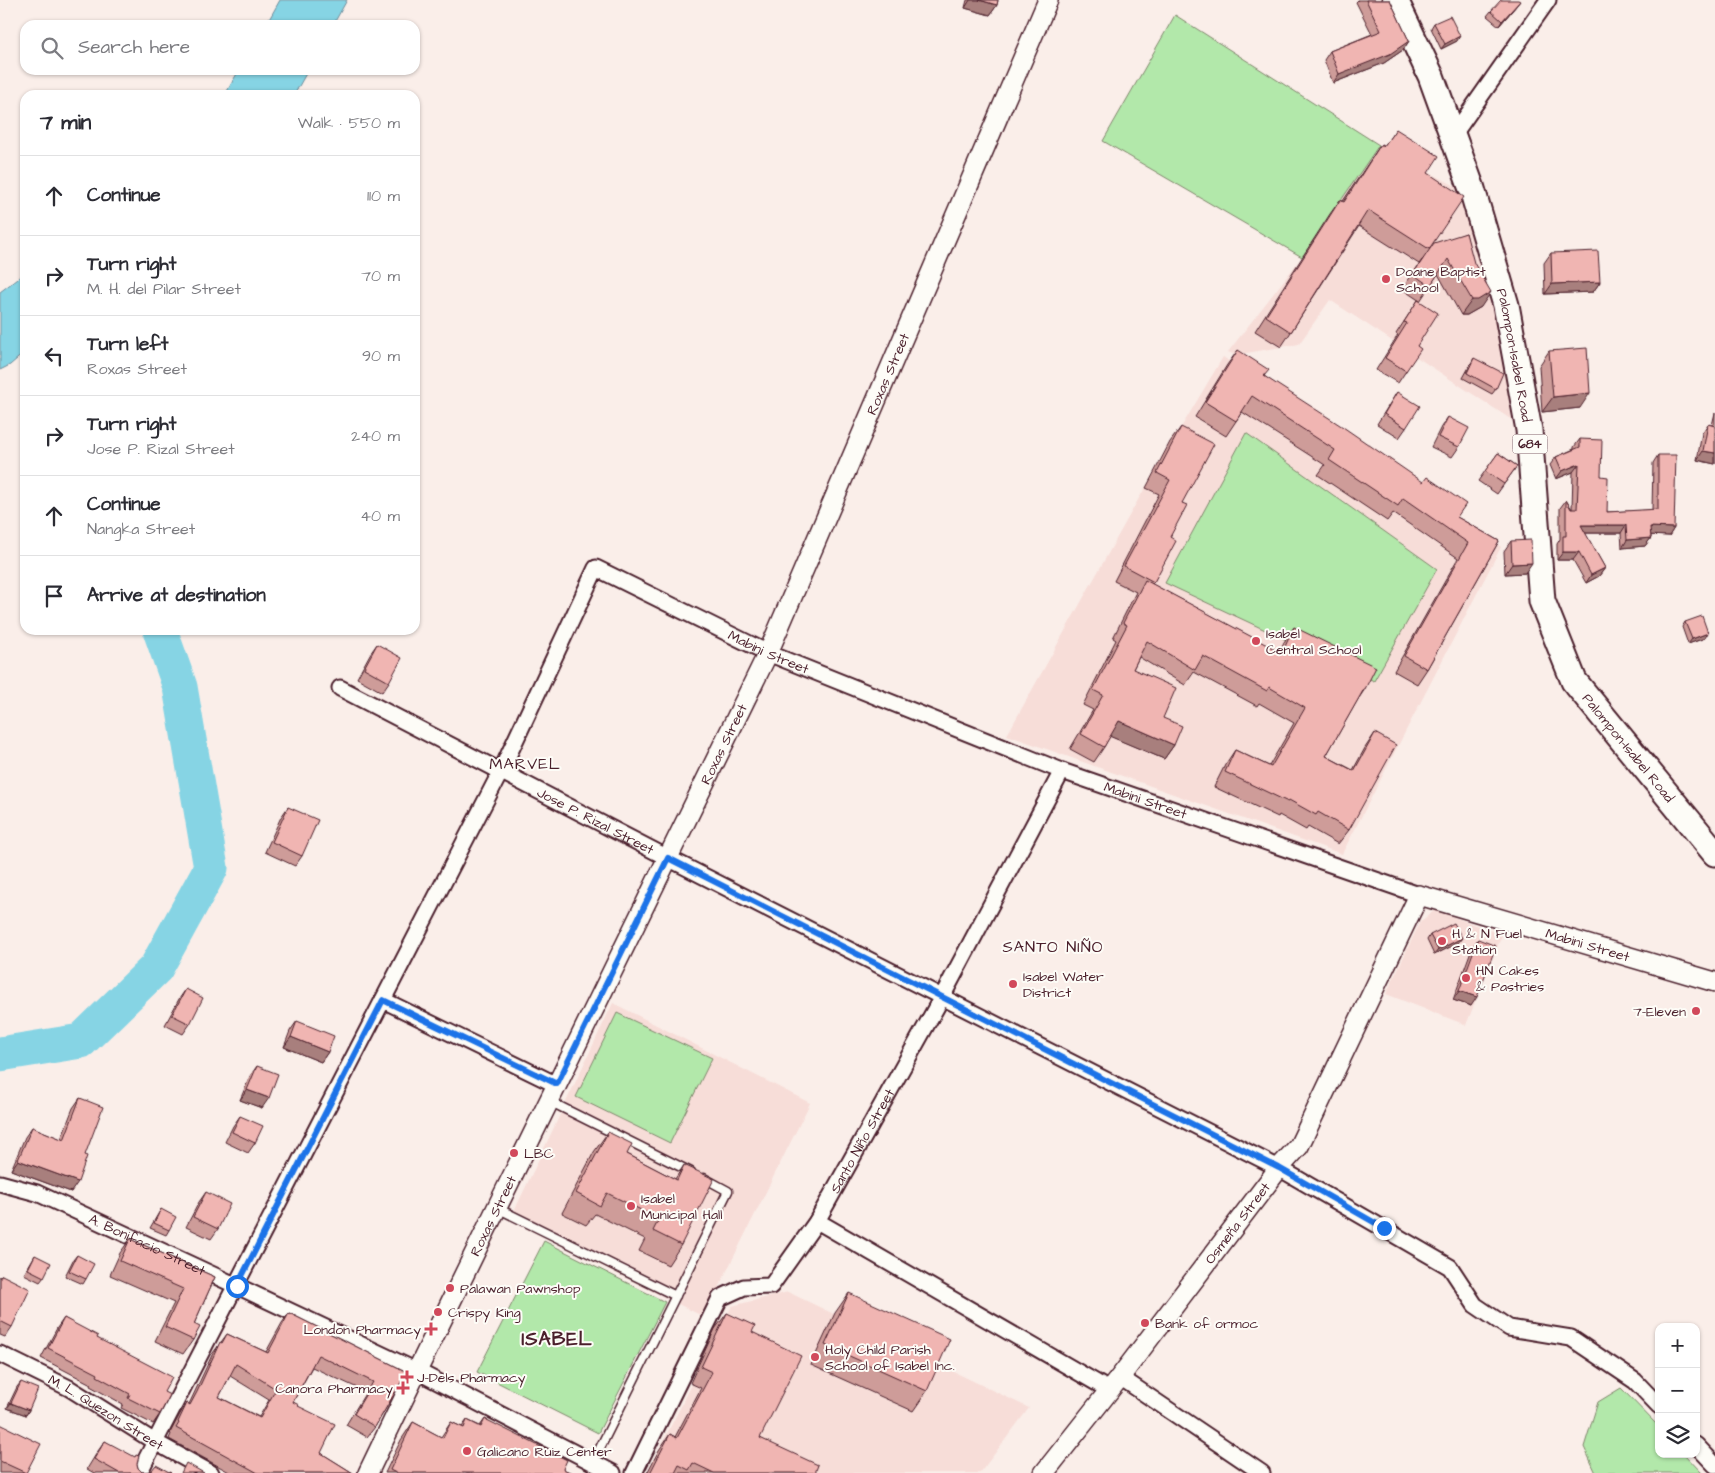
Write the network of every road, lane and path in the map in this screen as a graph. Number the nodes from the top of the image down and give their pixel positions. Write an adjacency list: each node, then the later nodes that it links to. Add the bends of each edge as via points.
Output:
1 (1048, 0): 5 (street, Roxas Street)
2 (1395, 0): 4 (highway, Palompon-Isabel Road / 684, via 1431,76)
3 (1548, 0): 4 (street)
4 (1452, 137): 9 (highway, Palompon-Isabel Road / 684, via 1472,189 1506,306 1529,430 1542,601 1574,682)
5 (768, 652): 7 (street, Mabini Street, via 596,568); 8 (street, Mabini Street); 10 (street, Roxas Street)
6 (340, 688): 7 (street, Jose P. Rizal Street)
7 (501, 771): 10 (street, Jose P. Rizal Street); 14 (street)
8 (1062, 771): 11 (street, Mabini Street); 13 (street, Santo Niño Street)
9 (1715, 854)
10 (668, 858): 13 (street, Jose P. Rizal Street); 15 (street, Roxas Street)
11 (1419, 895): 12 (street, Mabini Street); 16 (street, Osmeña Street, via 1298,1146)
12 (1715, 982)
13 (942, 997): 16 (street, Jose P. Rizal Street); 19 (street, Santo Niño Street)
14 (383, 1000): 15 (street); 20 (street)
15 (553, 1093): 18 (street, Roxas Street); 21 (lane, via 728,1190)
16 (1279, 1168): 24 (street, Osmeña Street); 25 (street, Jose P. Rizal Street, via 1450,1267 1475,1306 1509,1328 1571,1338 1635,1381)
17 (0, 1183): 20 (street, A. Bonifacio Street, via 36,1193)
18 (496, 1208): 21 (lane); 23 (street, Roxas Street)
19 (817, 1222): 24 (street); 34 (street, Santo Niño Street, via 771,1286 744,1287 720,1298)
20 (237, 1286): 23 (street, A. Bonifacio Street); 26 (street)
21 (676, 1296): 28 (lane)
22 (0, 1354): 26 (street, M. L. Quezon Street, via 69,1388)
23 (417, 1371): 28 (street, A. Bonifacio Street); 32 (street, Roxas Street)
24 (1115, 1383): 35 (street, Osmeña Street); 36 (street)
25 (1655, 1402)
26 (155, 1442): 30 (street); 31 (street, M. L. Quezon Street)
27 (1700, 1449): 29 (street)
28 (593, 1462): 33 (street, A. Bonifacio Street)
29 (1715, 1465)
30 (139, 1473)
31 (211, 1473)
32 (368, 1473)
33 (613, 1473)
34 (634, 1473)
35 (1044, 1473)
36 (1262, 1473)

